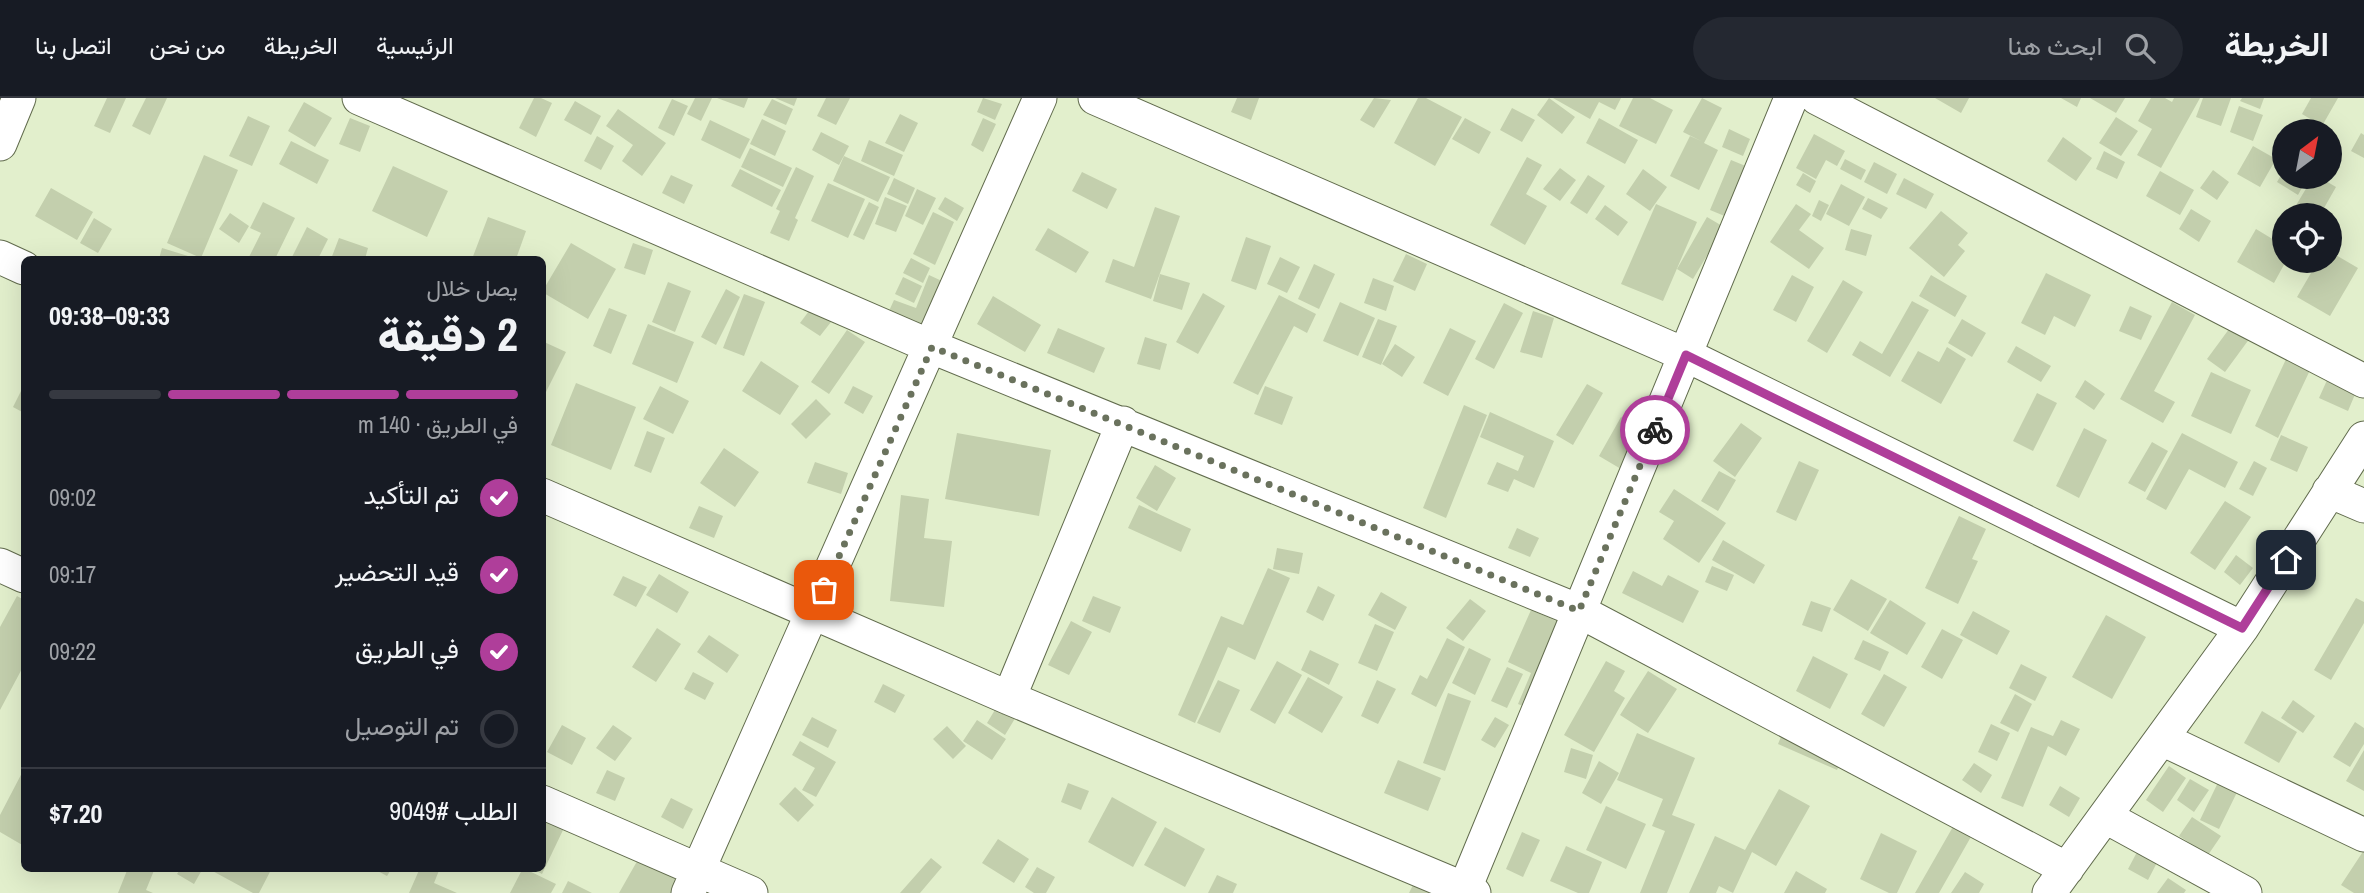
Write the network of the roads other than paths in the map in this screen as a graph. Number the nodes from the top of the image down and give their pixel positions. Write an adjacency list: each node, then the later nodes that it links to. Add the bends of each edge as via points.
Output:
1 (19, 98): 7 (street)
2 (359, 98): 10 (street)
3 (1040, 98): 10 (street)
4 (1095, 98): 11 (street)
5 (1791, 98): 11 (street)
6 (1817, 98): 12 (street)
7 (0, 144)
8 (0, 257): 9 (street)
9 (21, 267)
10 (932, 347): 13 (street); 21 (street)
11 (1686, 355): 20 (street); 22 (street)
12 (2364, 381)
13 (1123, 423): 20 (street); 23 (street)
14 (2364, 438): 15 (street)
15 (2329, 491): 17 (street); 22 (street)
16 (546, 497): 21 (street)
17 (2364, 506)
18 (0, 565): 19 (street)
19 (21, 575)
20 (1579, 611): 29 (street); 30 (street)
21 (813, 614): 23 (street); 28 (street)
22 (2242, 628): 24 (street)
23 (1009, 698): 30 (street)
24 (2162, 740): 26 (street); 27 (street)
25 (546, 804): 28 (street)
26 (2106, 817): 29 (street); 32 (street)
27 (2364, 835)
28 (693, 881): 31 (street)
29 (2058, 881)
30 (1467, 892)
31 (751, 893)
32 (2245, 893)

